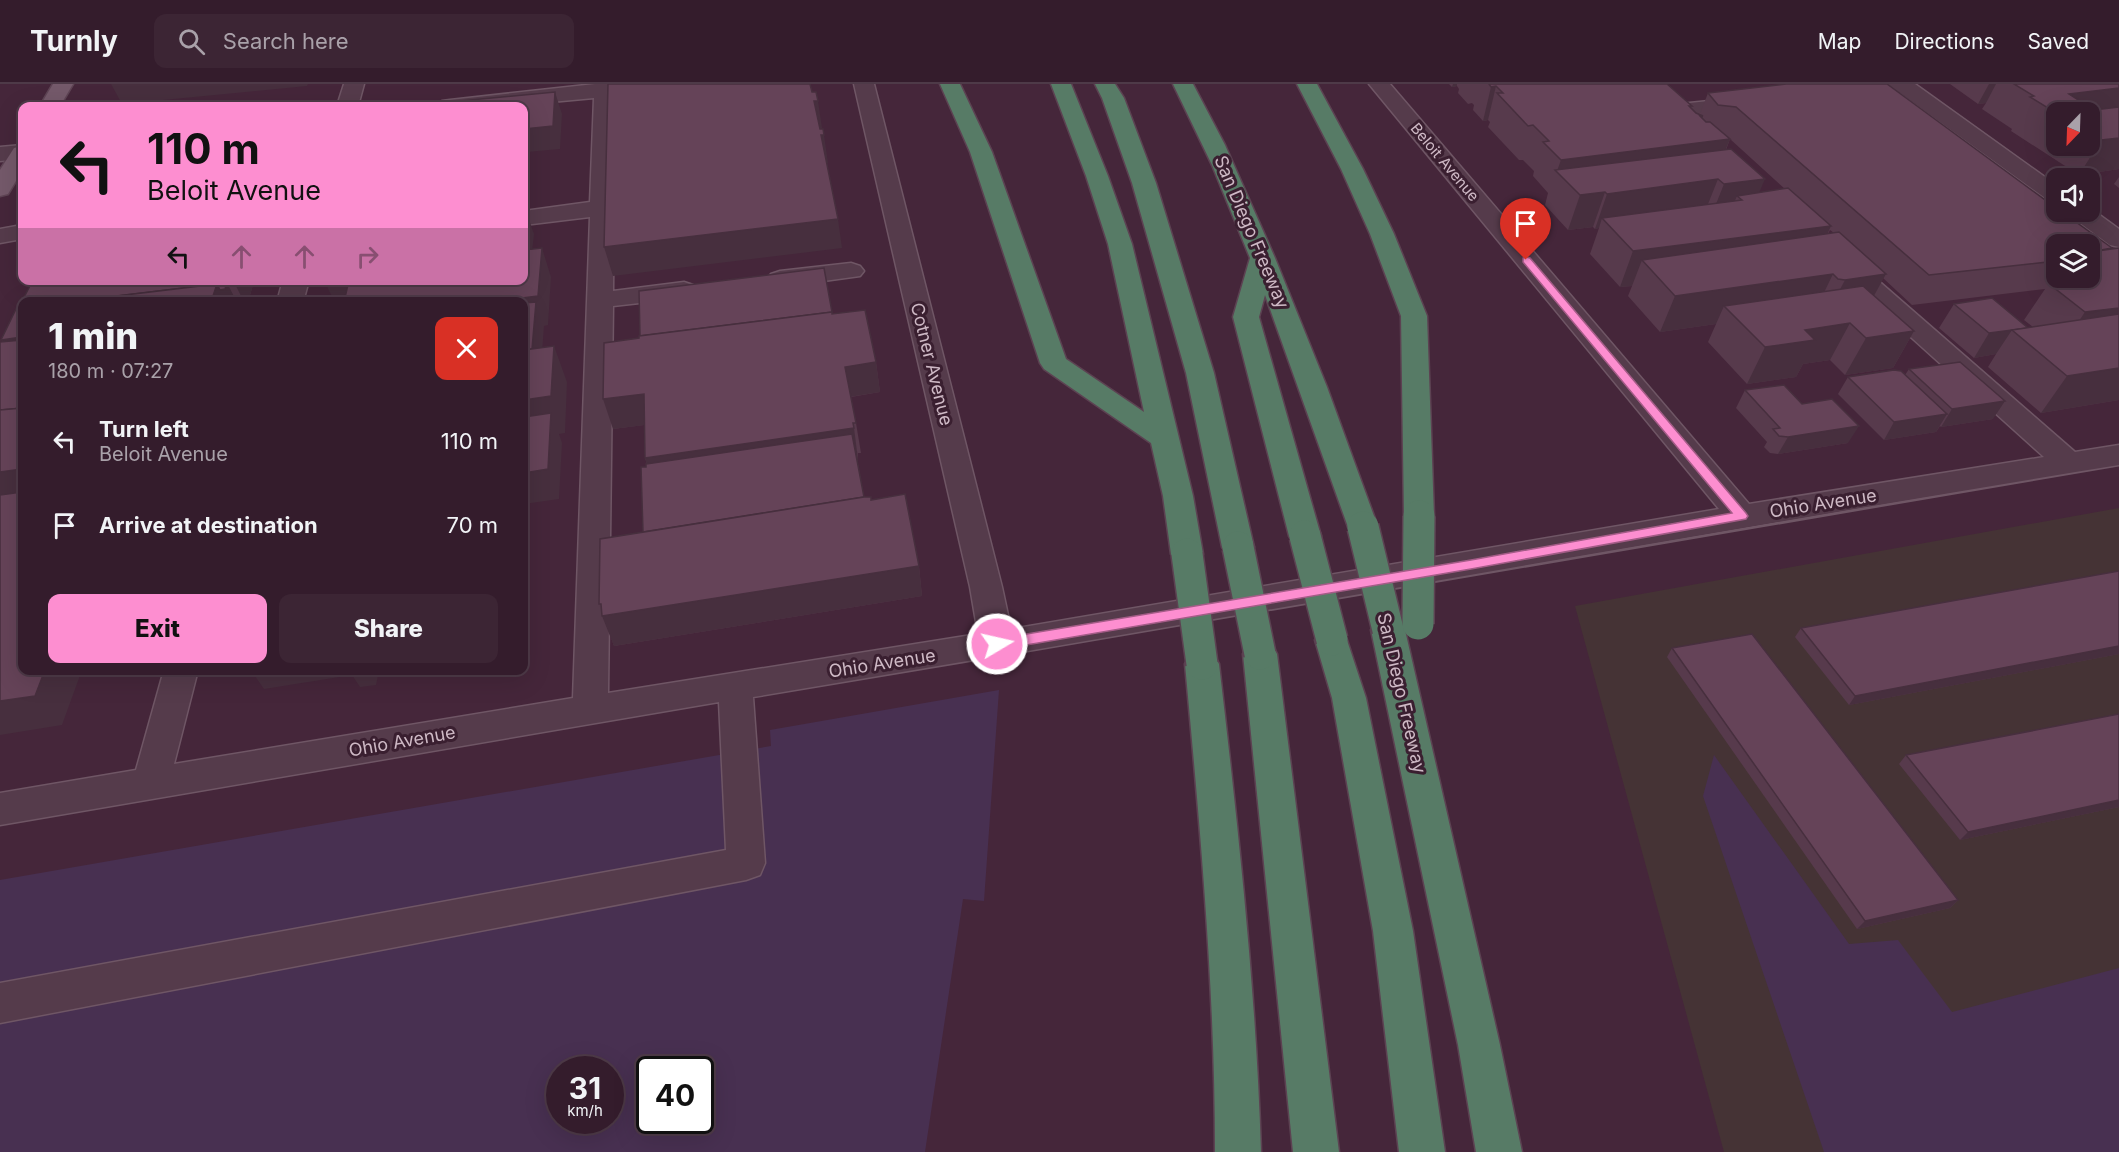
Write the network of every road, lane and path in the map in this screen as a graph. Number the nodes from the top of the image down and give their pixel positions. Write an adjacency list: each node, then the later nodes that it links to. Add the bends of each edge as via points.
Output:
1 (63, 84): 15 (main road)
2 (354, 84): 16 (street)
3 (668, 84): 12 (street)
4 (864, 84): 41 (street, Cotner Avenue)
5 (950, 84): 36 (highway, via 981,152 1054,363)
6 (1061, 84): 36 (highway, via 1120,244)
7 (1105, 84): 49 (highway, bridge, via 1144,183 1200,373 1260,654)
8 (1183, 84): 31 (highway, San Diego Freeway, via 1220,155)
9 (1307, 84): 40 (highway, bridge, via 1382,234 1414,316 1419,516)
10 (1379, 84): 39 (street, Beloit Avenue)
11 (1903, 85): 13 (street); 22 (street)
12 (605, 87): 17 (street); 24 (street)
13 (1824, 95)
14 (1765, 101): 18 (street, via 1663,104)
15 (52, 102)
16 (349, 102)
17 (483, 102)
18 (1697, 134)
19 (18, 152): 20 (street)
20 (0, 154)
21 (18, 159): 23 (main road)
22 (2046, 188)
23 (0, 189)
24 (602, 208): 25 (street); 35 (street)
25 (528, 217)
26 (2094, 222): 29 (street)
27 (18, 233): 28 (street)
28 (0, 236)
29 (2119, 240)
30 (1821, 244): 38 (street)
31 (1263, 258): 40 (highway, San Diego Freeway, bridge); 50 (highway, bridge, via 1246,317 1349,698 1393,931)
32 (851, 271): 33 (street)
33 (759, 282)
34 (702, 288): 35 (street)
35 (599, 300): 44 (street)
36 (1165, 439): 48 (highway, bridge, via 1178,496 1202,664 1224,876)
37 (2119, 456): 38 (street, Ohio Avenue)
38 (2070, 464): 39 (street, Ohio Avenue)
39 (1742, 516): 41 (street, Ohio Avenue)
40 (1403, 627): 51 (highway, San Diego Freeway, via 1404,699)
41 (997, 644): 43 (street, Ohio Avenue)
42 (181, 675): 45 (street)
43 (735, 686): 44 (street, Ohio Avenue); 47 (street, via 746,863)
44 (590, 710): 45 (street, Ohio Avenue)
45 (151, 784): 46 (street, Ohio Avenue)
46 (0, 809)
47 (0, 1003)
48 (1238, 1152)
49 (1316, 1152)
50 (1422, 1152)
51 (1499, 1152)

